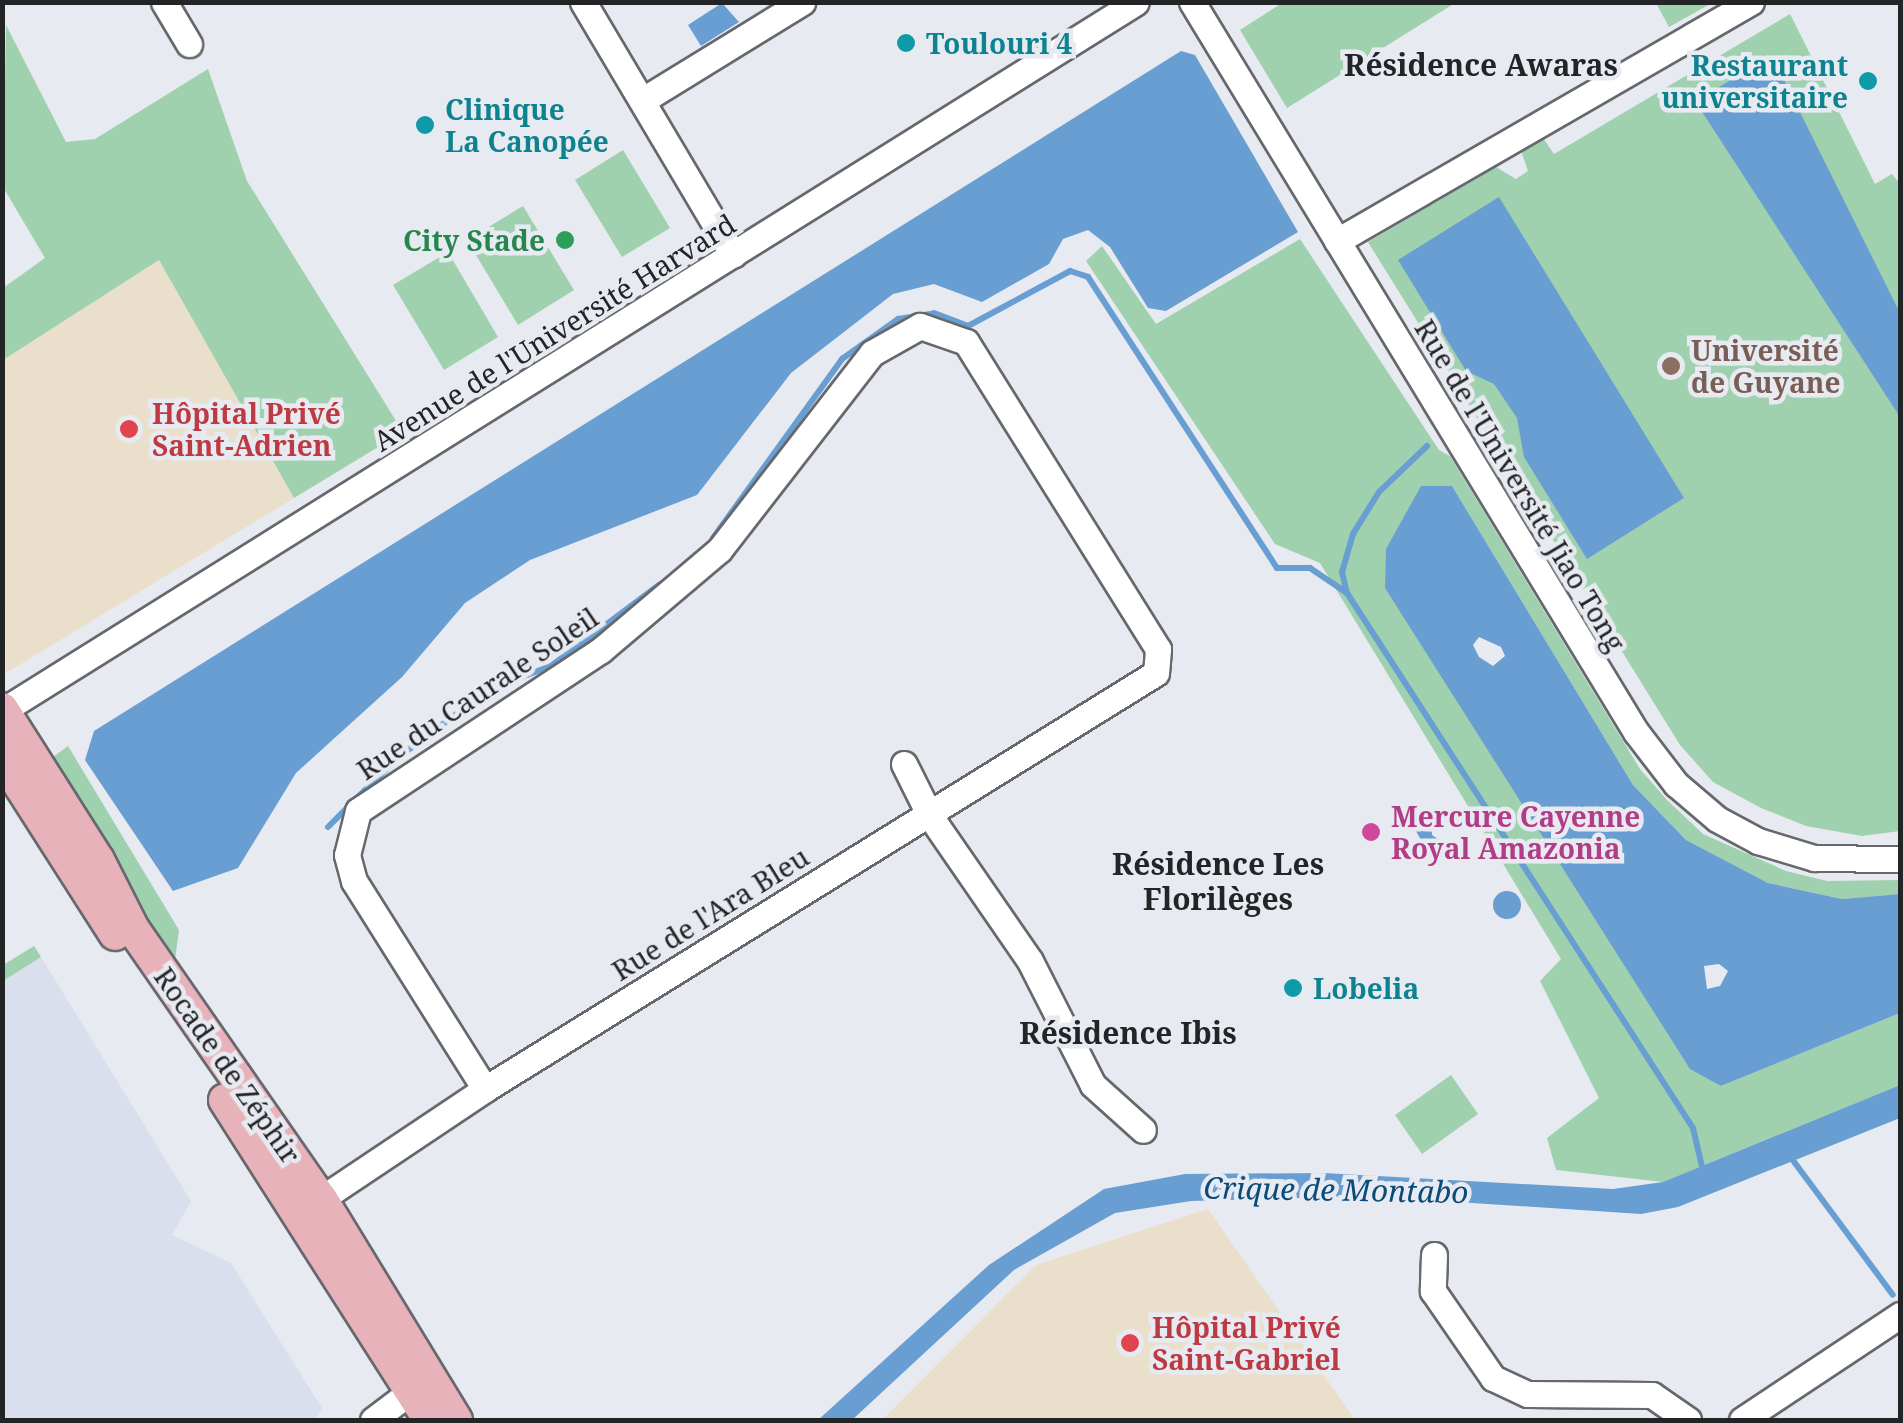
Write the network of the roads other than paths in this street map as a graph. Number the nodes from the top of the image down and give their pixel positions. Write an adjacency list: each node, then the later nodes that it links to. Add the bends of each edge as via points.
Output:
1 (164, 2): 7 (street)
2 (583, 2): 8 (street)
3 (802, 2): 8 (street)
4 (1136, 2): 10 (street, Avenue de l'Université Harvard)
5 (1192, 2): 9 (street, Rue de l'Université Jiao Tong)
6 (1752, 2): 9 (street)
7 (189, 44)
8 (643, 100): 10 (street)
9 (1337, 241): 16 (street, Rue de l'Université Jiao Tong, via 1636,732 1676,784 1717,819 1758,841 1814,858)
10 (733, 255): 12 (street, Avenue de l'Université Harvard)
11 (1156, 673): 15 (street, Rue de l'Ara Bleu); 17 (street, Rue du Caurale Soleil, via 1158,649 986,364 966,342 942,330 920,326 898,334 872,353 718,550 601,650 358,810 348,834 354,881)
12 (3, 710): 19 (main road, Rocade de Zéphir, via 98,860 132,928)
13 (2, 756): 19 (main road, Rocade de Zéphir)
14 (904, 764): 15 (street)
15 (930, 816): 17 (street, Rue de l'Ara Bleu); 18 (street, via 1030,961 1093,1085)
16 (1900, 859)
17 (485, 1089): 19 (street, Rue de l'Ara Bleu)
18 (1143, 1130)
19 (311, 1206): 22 (main road, Rocade de Zéphir)
20 (1434, 1254): 23 (street, via 1433,1292 1493,1378 1528,1394 1640,1394)
21 (1900, 1315): 27 (street)
22 (413, 1389): 24 (street); 25 (main road, Rocade de Zéphir); 26 (main road, Rocade de Zéphir)
23 (1677, 1416)
24 (373, 1420)
25 (430, 1420)
26 (456, 1420)
27 (1742, 1420)

